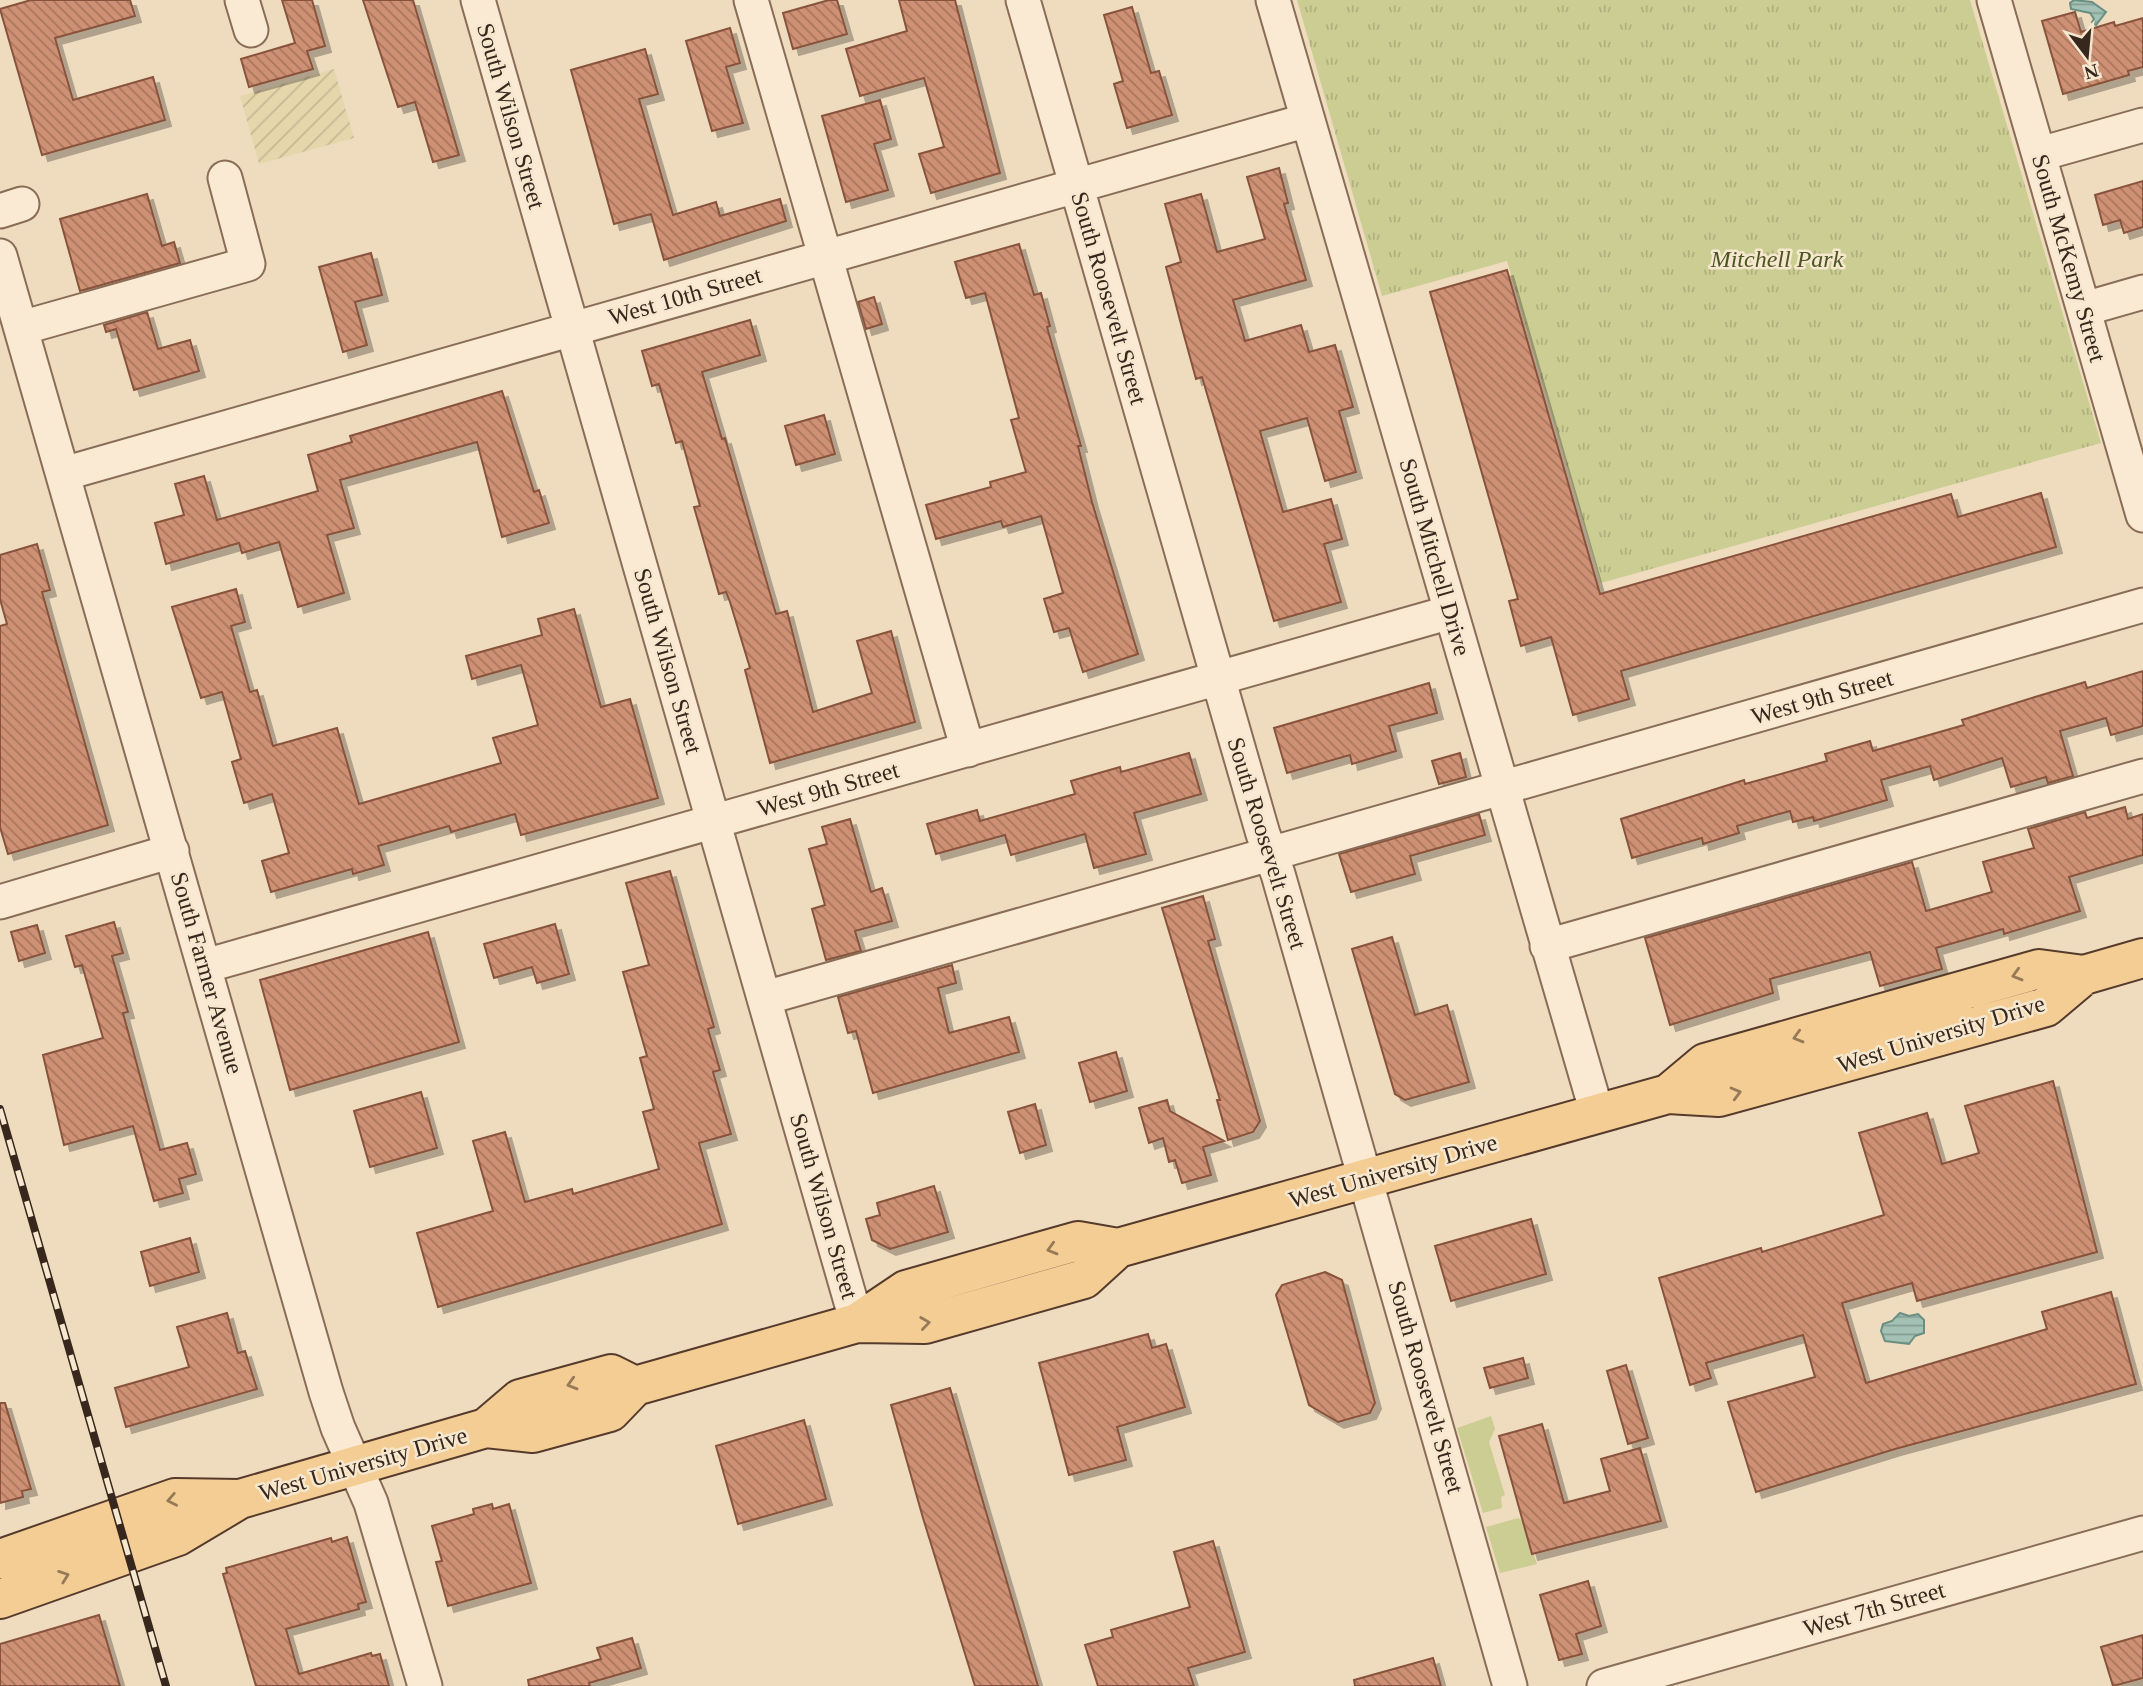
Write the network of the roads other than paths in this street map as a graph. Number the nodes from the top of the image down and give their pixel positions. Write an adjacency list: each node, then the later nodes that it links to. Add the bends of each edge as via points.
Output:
1 (478, 0): 16 (street, South Wilson Street)
2 (751, 0): 11 (street)
3 (1023, 0): 10 (street, South Roosevelt Street)
4 (1273, 0): 6 (street, South Mitchell Drive)
5 (1996, 0): 8 (street, South McKemy Street)
6 (1308, 120): 10 (street, West 10th Street); 21 (street, South Mitchell Drive)
7 (2143, 125): 8 (street)
8 (2040, 154): 14 (street, South McKemy Street)
9 (225, 178): 15 (street, via 248,264)
10 (1076, 186): 11 (street, West 10th Street); 22 (street, South Roosevelt Street)
11 (825, 257): 16 (street, West 10th Street); 23 (street)
12 (2, 273): 15 (street, South Farmer Avenue)
13 (2143, 292): 14 (street)
14 (2084, 309): 17 (street, South McKemy Street)
15 (21, 328): 18 (street, South Farmer Avenue)
16 (572, 328): 18 (street, West 10th Street); 26 (street, South Wilson Street)
17 (2136, 461): 19 (street, South McKemy Street)
18 (63, 474): 27 (street, South Farmer Avenue)
19 (2143, 515)
20 (2143, 605): 25 (street, West 9th Street)
21 (1451, 612): 22 (street, West 9th Street); 25 (street, South Mitchell Drive)
22 (1219, 678): 23 (street, West 9th Street); 28 (street, South Roosevelt Street)
23 (968, 750): 26 (street, West 9th Street)
24 (2143, 776): 30 (street)
25 (1502, 789): 28 (street, West 9th Street); 30 (street, South Mitchell Drive)
26 (715, 821): 32 (street, West 9th Street); 33 (street, South Wilson Street)
27 (172, 851): 29 (street); 32 (street, South Farmer Avenue)
28 (1270, 853): 33 (street, West 9th Street); 35 (street, South Roosevelt Street)
29 (0, 902)
30 (1548, 946): 34 (street, South Mitchell Drive)
31 (2143, 958): 34 (main road, West University Drive, via 2084,975 2039,969 1732,1055 1706,1063 1668,1094)
32 (205, 966): 37 (street, South Farmer Avenue, via 326,1392)
33 (765, 998): 36 (street, South Wilson Street)
34 (1597, 1114): 35 (main road, West University Drive)
35 (1367, 1178): 36 (main road, West University Drive, via 1118,1248 1078,1241 930,1283 906,1290); 43 (street, South Roosevelt Street)
36 (857, 1323): 37 (main road, West University Drive, via 635,1386 610,1412 533,1433 486,1428)
37 (354, 1466): 38 (main road, West University Drive); 42 (street, South Farmer Avenue, via 371,1503)
38 (240, 1499): 40 (main road, West University Drive, one-way to 40, via 175,1498); 41 (main road, West University Drive, one-way to 38, via 178,1536)
39 (2143, 1533): 44 (street, West 7th Street)
40 (0, 1559)
41 (0, 1599)
42 (425, 1686)
43 (1510, 1686)
44 (1604, 1686)

